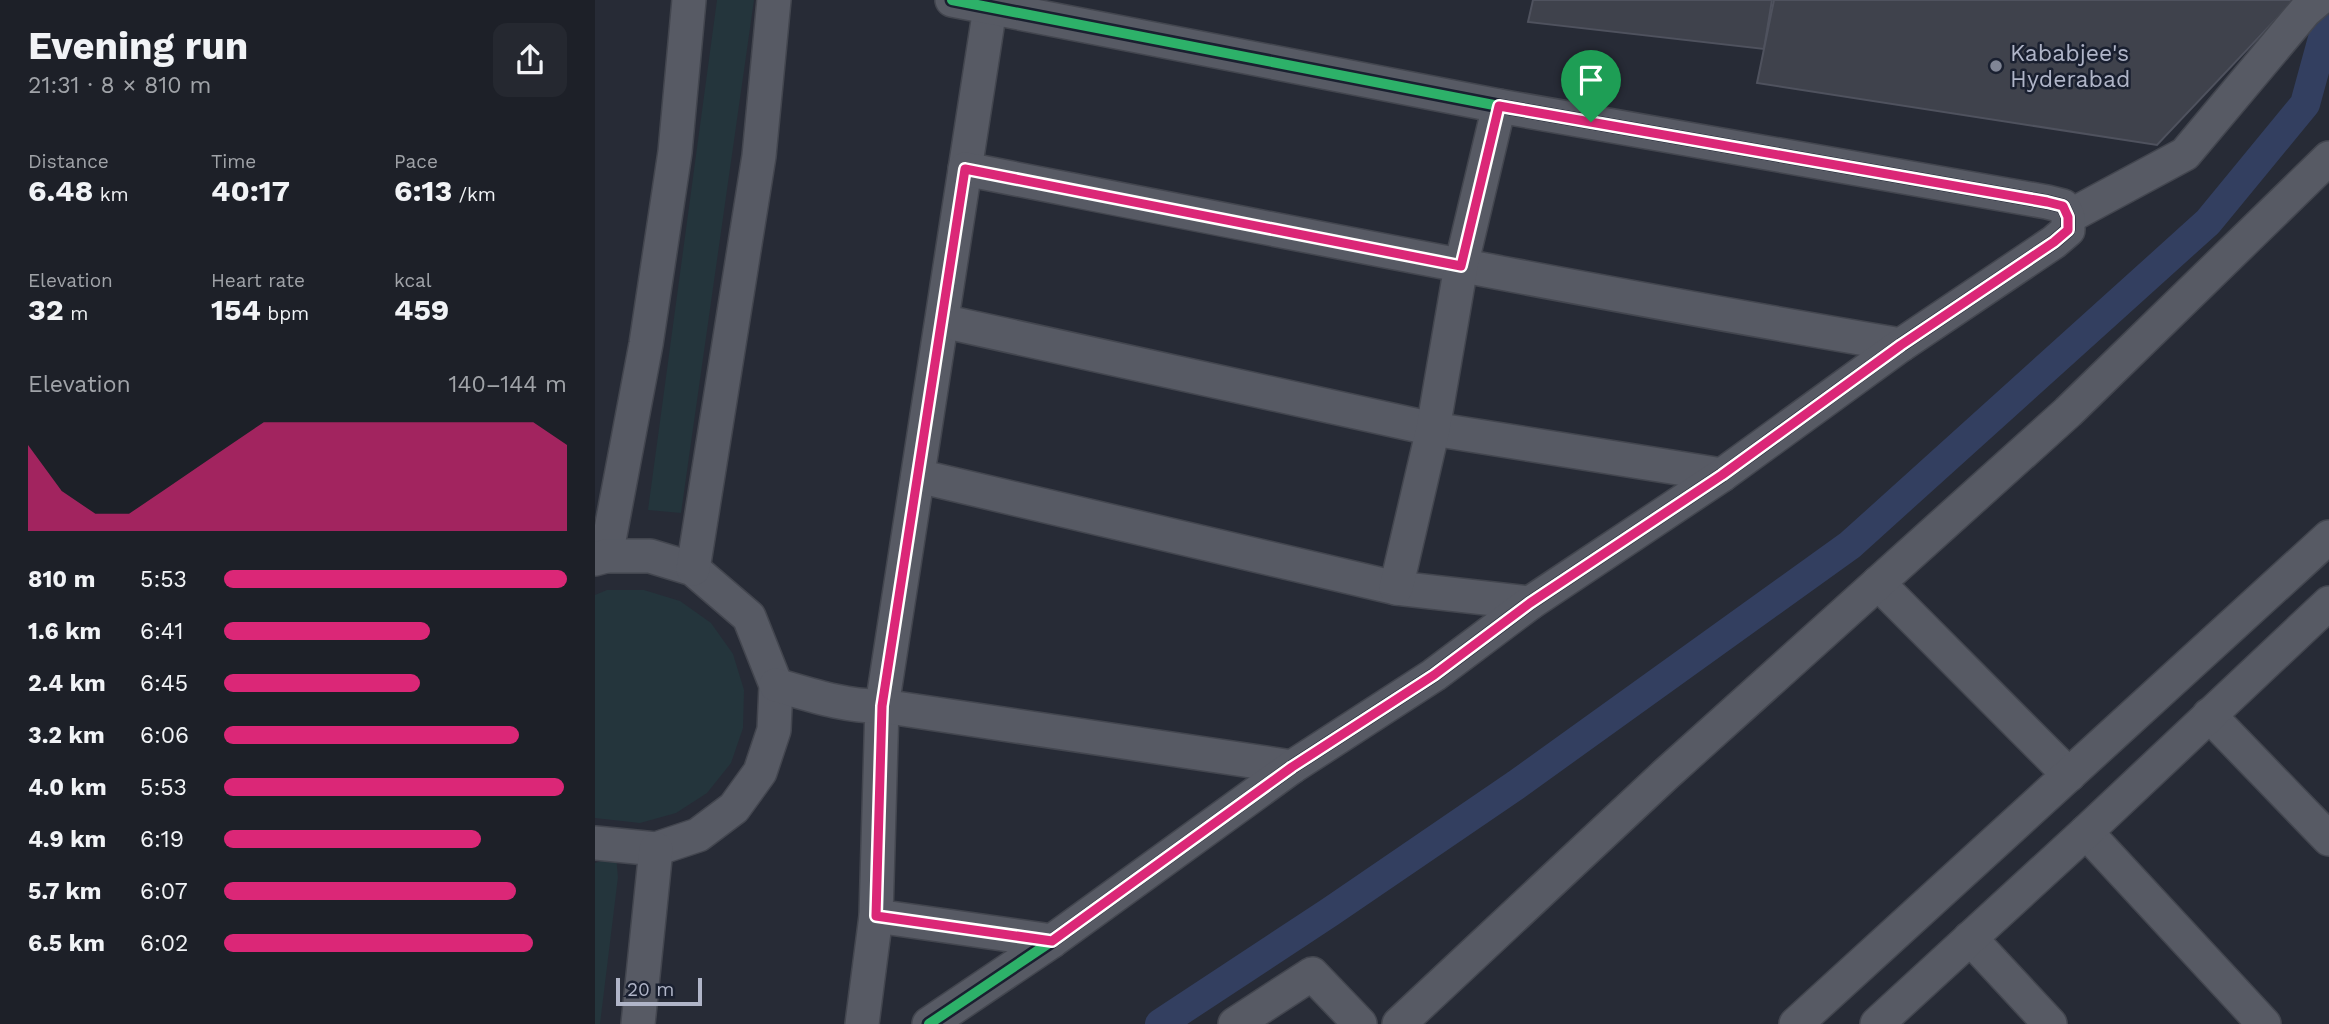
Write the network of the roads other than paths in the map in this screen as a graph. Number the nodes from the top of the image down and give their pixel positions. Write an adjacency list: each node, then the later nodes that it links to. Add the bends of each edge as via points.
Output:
1 (689, 0): 17 (street, via 675,152 646,344)
2 (773, 0): 18 (street, via 759,156)
3 (952, 0): 5 (street)
4 (2318, 0): 9 (street, via 2185,154)
5 (990, 9): 6 (street); 8 (street)
6 (1499, 106): 9 (street, via 2047,202 2063,206); 10 (street)
7 (2329, 158): 19 (street, via 2068,412)
8 (965, 169): 10 (street); 11 (street)
9 (2068, 217): 12 (street, via 2068,230 2054,242)
10 (1461, 266): 12 (street); 13 (street)
11 (942, 321): 13 (street); 15 (street)
12 (1901, 345): 14 (street)
13 (1433, 429): 14 (street); 20 (street)
14 (1722, 475): 21 (street)
15 (918, 476): 20 (street); 24 (street)
16 (2329, 537): 27 (street)
17 (600, 557): 18 (street, via 650,556)
18 (693, 569): 23 (street, via 749,617)
19 (1878, 583): 27 (street); 40 (street)
20 (1396, 588): 21 (street)
21 (1530, 603): 26 (street, via 1434,675)
22 (2329, 603): 25 (street)
23 (776, 685): 24 (street, via 824,699); 31 (street, via 775,730 760,772 734,808 698,835)
24 (882, 706): 26 (street); 32 (street)
25 (2209, 715): 28 (street); 29 (street)
26 (1292, 767): 34 (street)
27 (2069, 775): 41 (street)
28 (2086, 832): 33 (street); 44 (street)
29 (2329, 839)
30 (595, 843): 31 (street)
31 (656, 849): 35 (street)
32 (876, 916): 34 (street); 36 (street)
33 (1970, 938): 42 (street); 43 (street)
34 (1052, 941): 37 (street)
35 (638, 1024)
36 (862, 1024)
37 (929, 1024)
38 (1235, 1024): 39 (street, via 1312,974)
39 (1360, 1024)
40 (1399, 1024)
41 (1796, 1024)
42 (1877, 1024)
43 (2050, 1024)
44 (2264, 1024)

